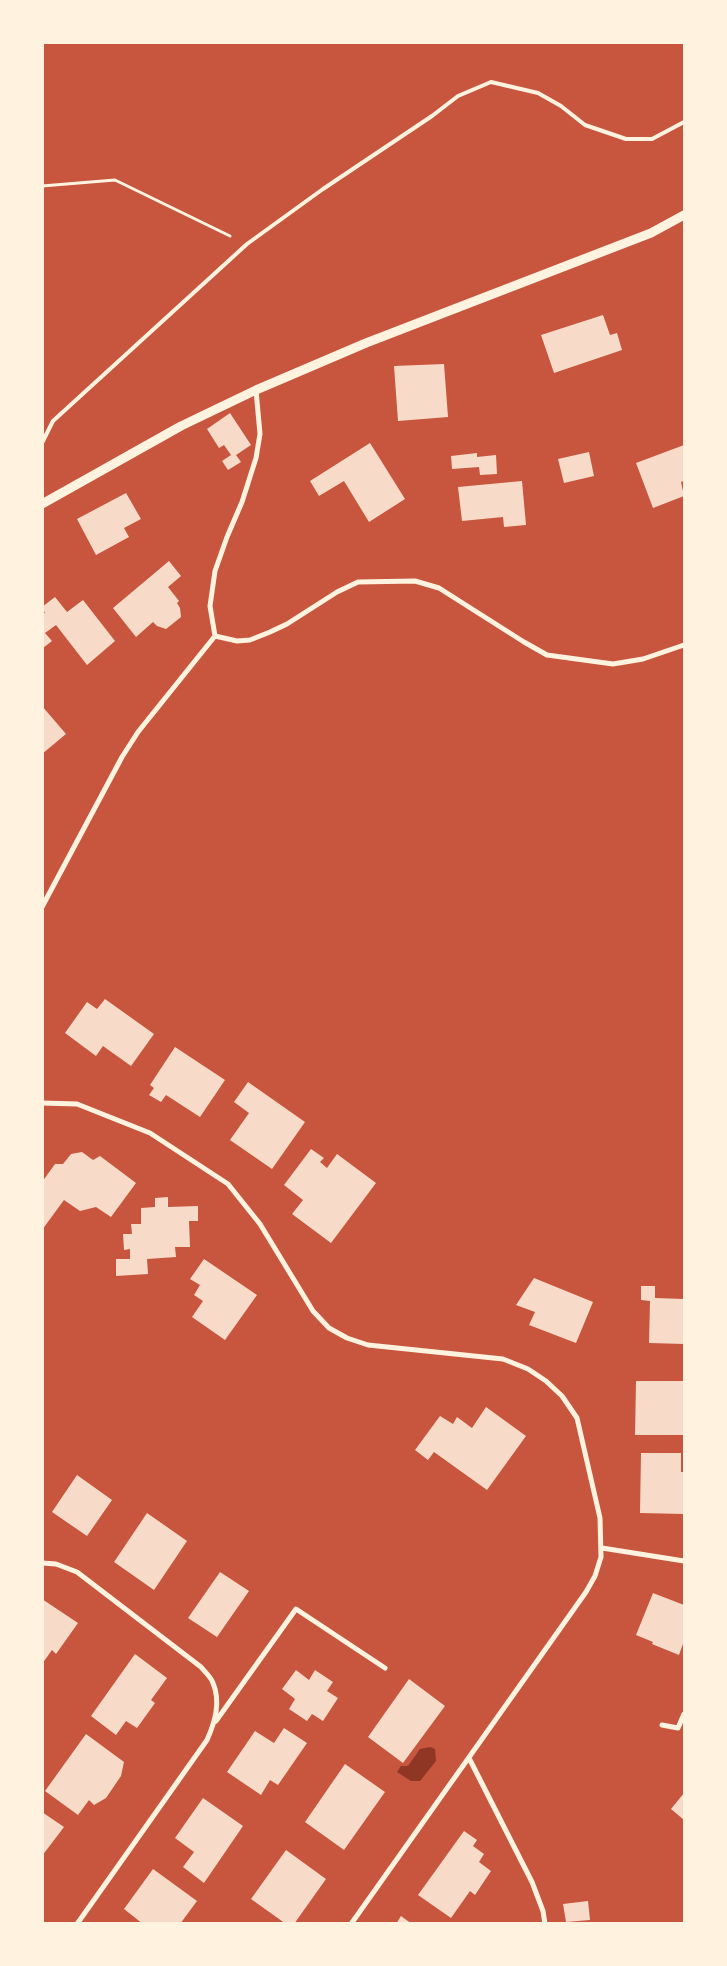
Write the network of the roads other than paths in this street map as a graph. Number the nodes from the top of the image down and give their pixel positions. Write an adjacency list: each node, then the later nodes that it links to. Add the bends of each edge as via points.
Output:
1 (684, 122): 4 (lane, via 652,139 626,138 585,125 538,93 491,82 458,96 247,244 53,420)
2 (684, 215): 3 (street, via 651,233 366,343)
3 (256, 390): 5 (street, via 180,426); 6 (street, via 260,434 242,502 215,571 210,606)
4 (42, 443)
5 (42, 504)
6 (215, 636): 7 (street, via 236,641 250,640 286,624 358,582 415,581 439,588 547,655 613,664 644,660); 8 (street, via 138,732 122,757)
7 (684, 645)
8 (42, 907)
9 (42, 1103): 10 (street, via 77,1104 150,1132 228,1184 260,1224 313,1312 329,1328 347,1338 368,1345 503,1359 528,1368 546,1381 562,1396 577,1418 600,1518)
10 (602, 1548): 11 (street); 17 (street, via 586,1592)
11 (684, 1561)
12 (42, 1563): 15 (street, via 56,1564 76,1572 201,1667 213,1682 217,1699)
13 (385, 1668): 15 (street, via 296,1609)
14 (684, 1714): 16 (street, via 678,1728)
15 (215, 1721): 18 (street, via 207,1740)
16 (662, 1725)
17 (469, 1758): 19 (street); 20 (street, via 532,1882)
18 (77, 1924)
19 (351, 1924)
20 (545, 1924)

